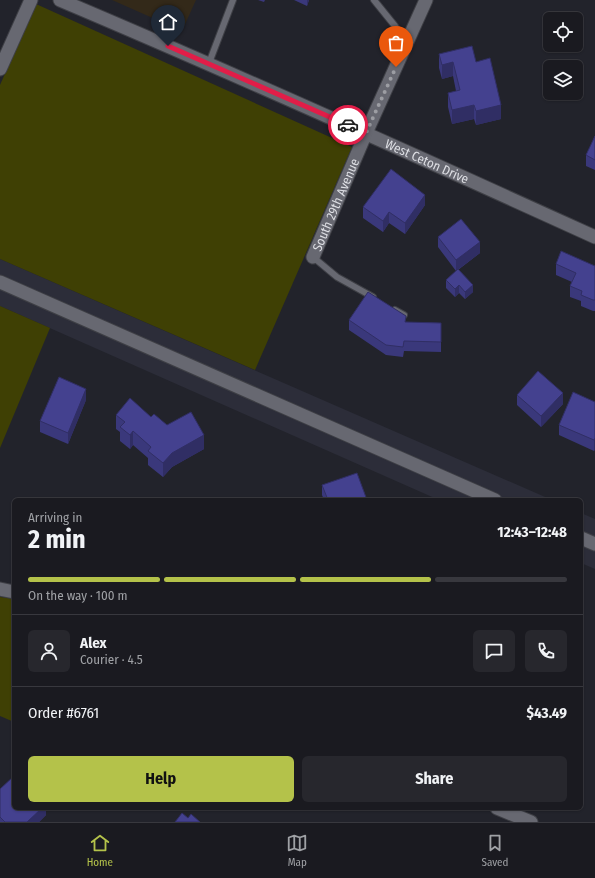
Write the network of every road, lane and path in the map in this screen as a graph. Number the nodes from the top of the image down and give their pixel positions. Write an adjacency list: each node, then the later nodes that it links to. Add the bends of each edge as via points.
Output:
1 (31, 0): 8 (street)
2 (60, 0): 7 (street, West Ceton Drive)
3 (233, 0): 7 (lane)
4 (374, 0): 6 (lane)
5 (426, 0): 6 (street, South 29th Avenue)
6 (406, 44): 9 (street, South 29th Avenue)
7 (209, 63): 9 (street, West Ceton Drive)
8 (0, 69)
9 (366, 133): 10 (street, West Ceton Drive); 11 (street, South 29th Avenue)
10 (595, 237)
11 (313, 257): 13 (lane, via 337,277)
12 (0, 282): 16 (street)
13 (377, 300)
14 (391, 308): 15 (lane)
15 (404, 315)
16 (490, 498)
17 (583, 539): 18 (street)
18 (595, 544)
19 (0, 589): 20 (street)
20 (12, 592)
21 (502, 810): 22 (street)
22 (530, 822)

